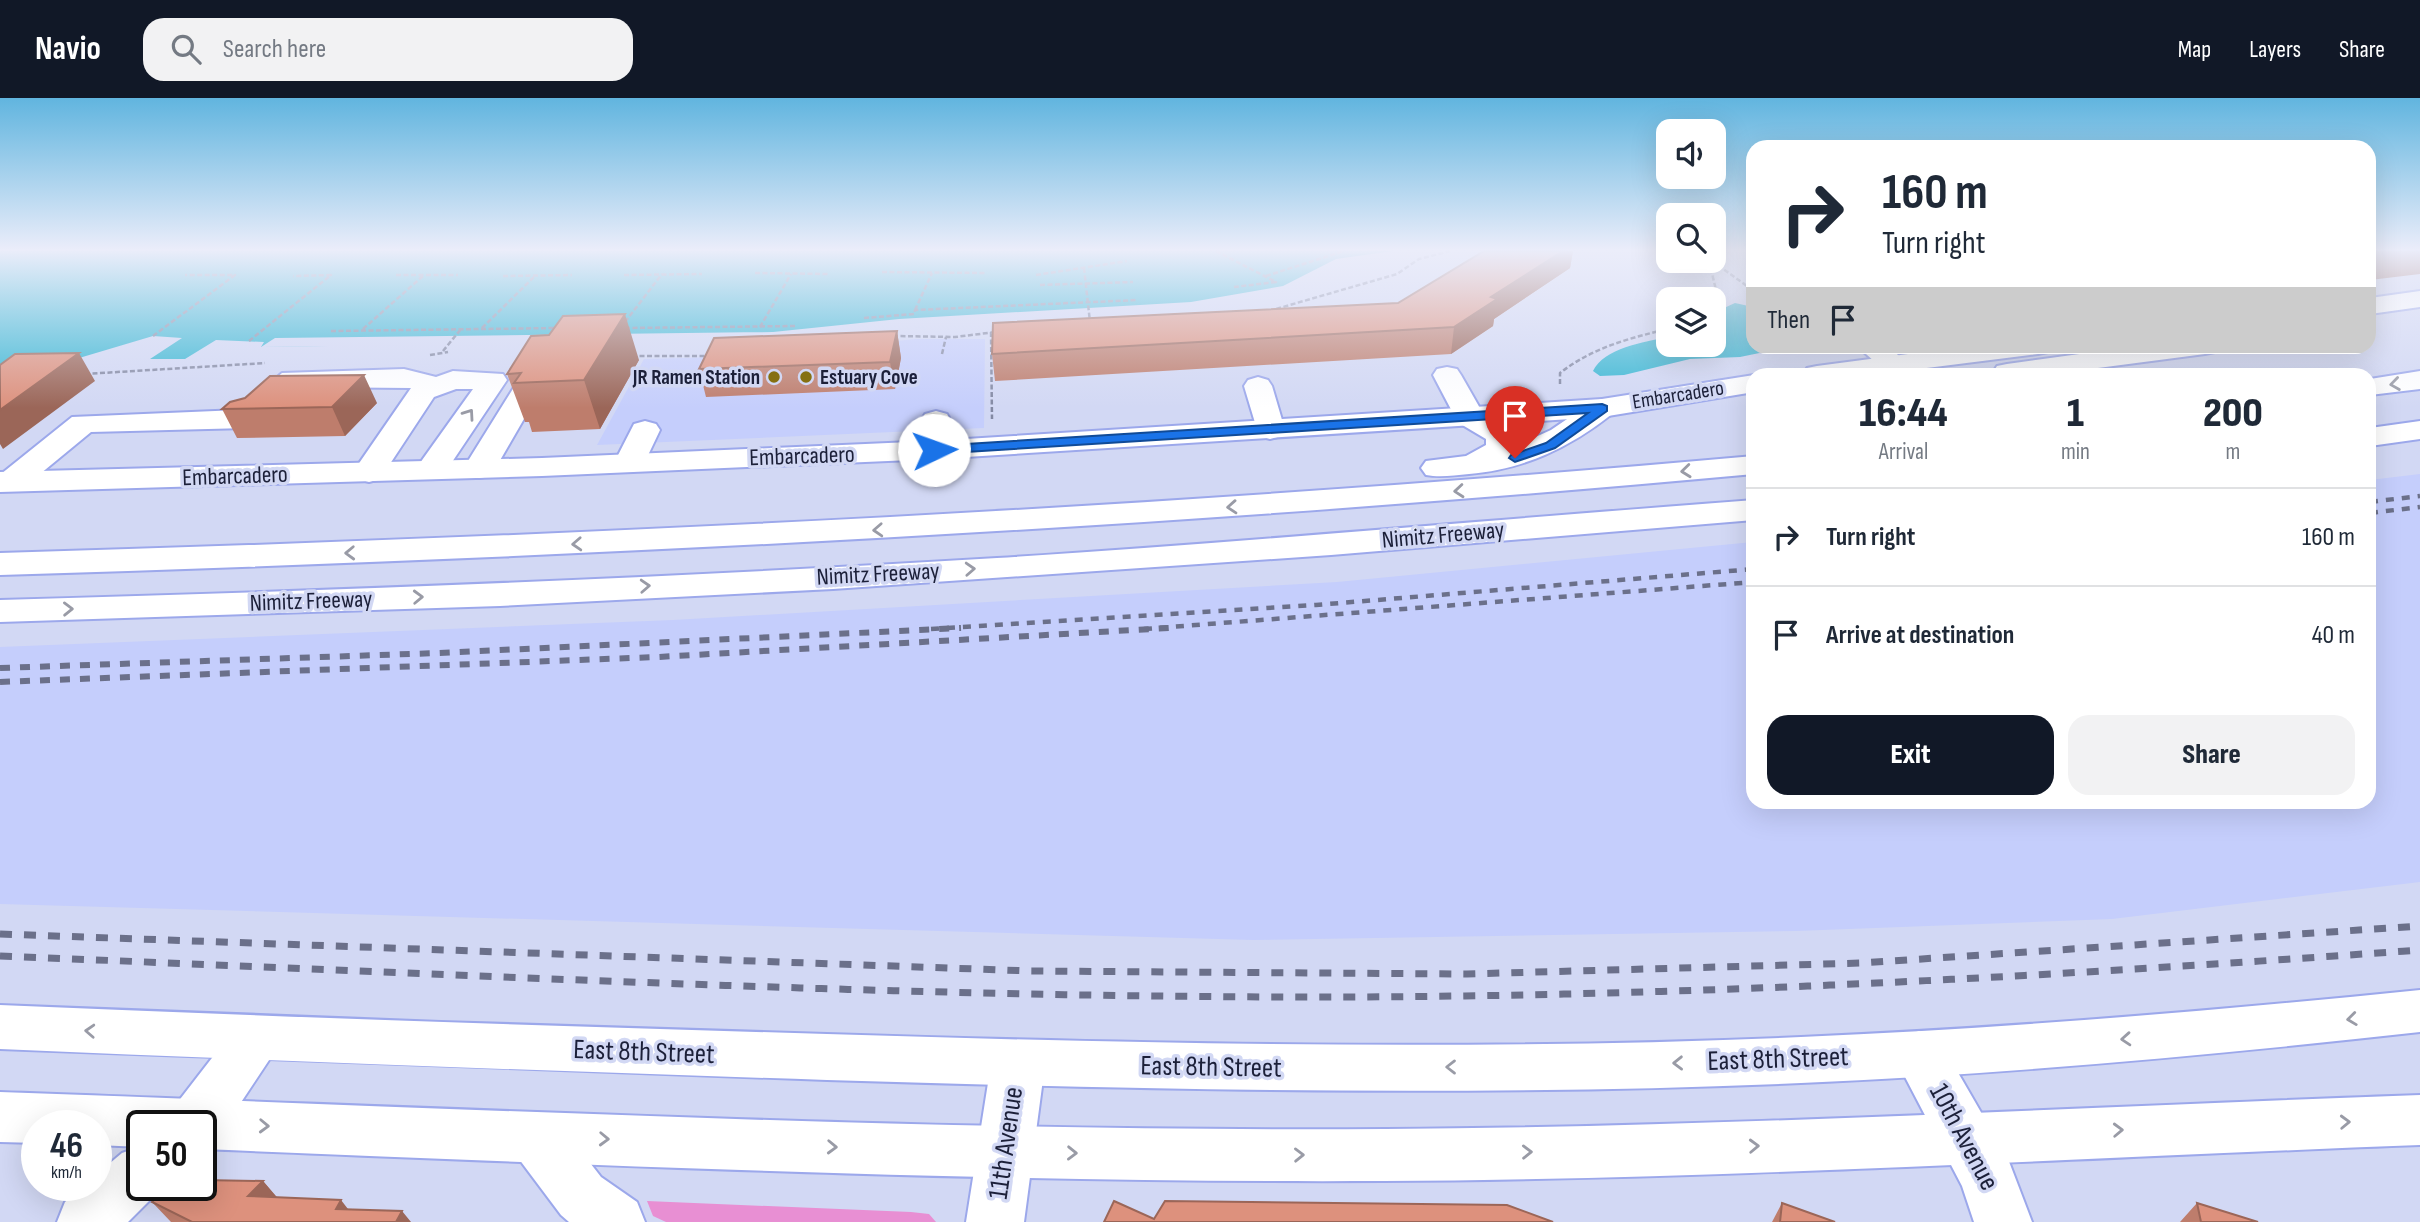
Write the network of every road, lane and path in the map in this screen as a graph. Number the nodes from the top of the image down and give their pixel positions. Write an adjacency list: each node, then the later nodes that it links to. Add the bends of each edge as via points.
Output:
1 (196, 303): 27 (path)
2 (296, 303): 30 (path)
3 (392, 303): 22 (path)
4 (508, 303): 21 (path)
5 (639, 303): 19 (path, via 620,328)
6 (773, 303): 19 (path)
7 (918, 303): 11 (path)
8 (1057, 303): 11 (path)
9 (1088, 303): 15 (path, via 1090,323)
10 (1294, 303): 12 (path)
11 (915, 310): 13 (path, via 914,314)
12 (1258, 314)
13 (864, 318)
14 (2420, 320): 16 (main road)
15 (1078, 324)
16 (2376, 325)
17 (796, 326): 19 (path)
18 (565, 328): 21 (path)
19 (759, 328)
20 (461, 329): 21 (path); 22 (path); 31 (path)
21 (482, 329)
22 (363, 330): 23 (path)
23 (331, 331)
24 (1003, 331): 25 (path)
25 (991, 332): 28 (path); 57 (path)
26 (1656, 332): 53 (path, via 1570,364 1560,373)
27 (153, 336)
28 (946, 337): 29 (path); 33 (path)
29 (886, 338)
30 (249, 341)
31 (442, 352)
32 (422, 353): 45 (path)
33 (943, 354)
34 (1881, 354): 42 (main road)
35 (1974, 354): 42 (main road)
36 (2143, 354): 44 (main road)
37 (720, 355): 39 (path)
38 (628, 356): 39 (path)
39 (680, 358): 41 (path)
40 (268, 363): 46 (path)
41 (677, 364)
42 (1894, 364): 43 (main road)
43 (1863, 368)
44 (2034, 368)
45 (436, 372): 68 (main road, one-way to 45, via 493,380 453,380); 69 (main road); 70 (main road, via 292,379 247,419 83,423)
46 (76, 374)
47 (1447, 375): 56 (main road)
48 (533, 379): 67 (main road)
49 (2420, 380): 52 (main road, one-way to 52)
50 (1746, 384): 55 (main road, Embarcadero)
51 (1258, 386): 59 (main road)
52 (2376, 386)
53 (1567, 394)
54 (1746, 405): 55 (main road, Embarcadero, via 1672,413)
55 (1602, 408): 56 (main road, Embarcadero); 65 (main road, via 1551,445 1515,458)
56 (1470, 417): 59 (main road, Embarcadero); 65 (main road, via 1499,434 1502,442 1500,450)
57 (992, 427)
58 (645, 430): 64 (main road)
59 (1270, 430): 64 (main road, Embarcadero, via 935,435)
60 (2420, 430): 61 (main road)
61 (2376, 436)
62 (2420, 448): 63 (main road)
63 (2376, 453)
64 (630, 463): 67 (main road, Embarcadero)
65 (1472, 465): 72 (main road, via 1134,491)
66 (1746, 466): 72 (main road, Nimitz Freeway, one-way to 72)
67 (479, 469): 68 (main road, Embarcadero)
68 (430, 470): 69 (main road, Embarcadero)
69 (369, 472): 70 (main road, Embarcadero)
70 (6, 481)
71 (1746, 511): 74 (main road, Nimitz Freeway, one-way to 71, via 456,595 1037,565)
72 (971, 525): 73 (main road, Nimitz Freeway, one-way to 73, via 570,545)
73 (0, 564)
74 (0, 611)
75 (2420, 1011): 78 (main road, East 8th Street, one-way to 78, via 2166,1037)
76 (0, 1027): 77 (main road, East 8th Street, one-way to 76)
77 (257, 1038): 79 (main road, East 8th Street); 80 (main road)
78 (1919, 1054): 79 (main road, East 8th Street, one-way to 79, via 1459,1067); 86 (main road, 10th Avenue)
79 (1018, 1065): 87 (main road, 11th Avenue)
80 (205, 1110)
81 (0, 1117): 83 (main road)
82 (2420, 1120): 86 (main road, one-way to 82)
83 (126, 1122)
84 (217, 1125): 85 (main road, one-way to 85)
85 (536, 1137): 87 (main road, one-way to 87); 90 (main road, via 581,1196)
86 (1965, 1138): 87 (main road, one-way to 86, via 1492,1153); 92 (main road, 10th Avenue, via 1988,1178)
87 (1003, 1152): 91 (main road, 11th Avenue)
88 (126, 1186): 89 (main road)
89 (86, 1222)
90 (616, 1222)
91 (995, 1222)
92 (2003, 1222)

